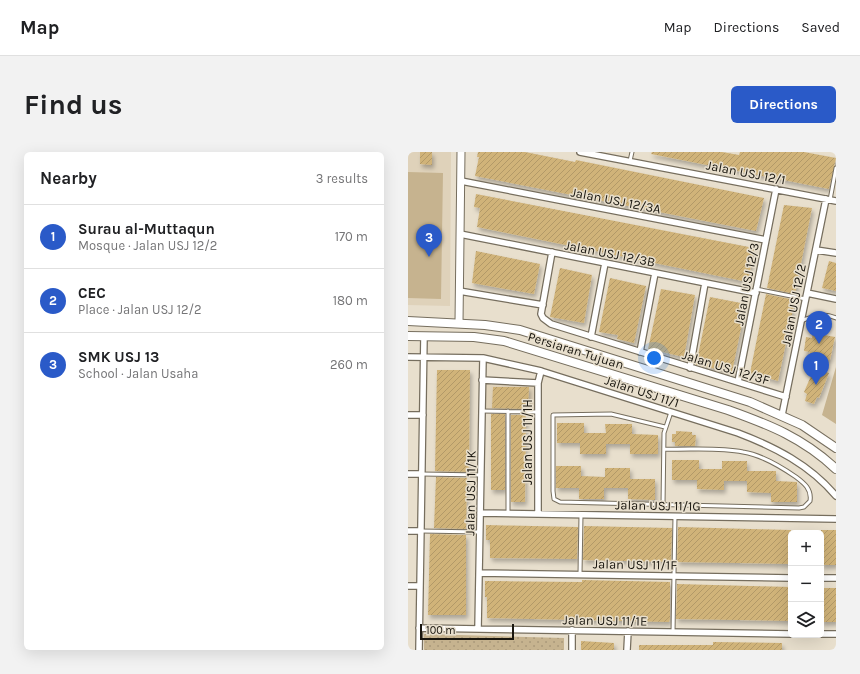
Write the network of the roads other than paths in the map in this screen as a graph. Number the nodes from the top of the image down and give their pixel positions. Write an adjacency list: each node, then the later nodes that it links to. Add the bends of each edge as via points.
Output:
1 (461, 152): 6 (street)
2 (580, 152): 4 (street, Jalan USJ 12/1)
3 (632, 152): 4 (lane)
4 (630, 162): 7 (street, Jalan USJ 12/1)
5 (836, 168): 8 (lane)
6 (461, 181): 9 (street); 10 (street, Jalan USJ 12/3A)
7 (776, 189): 8 (street, Jalan USJ 12/1); 10 (street, Jalan USJ 12/3)
8 (831, 200): 11 (street, Jalan USJ 12/2)
9 (460, 234): 12 (street, Jalan USJ 12/3B); 17 (street)
10 (766, 240): 18 (street, Jalan USJ 12/3)
11 (816, 250): 13 (street); 19 (street, Jalan USJ 12/2)
12 (552, 252): 14 (street, Jalan USJ 12/3B); 21 (street)
13 (836, 254)
14 (605, 263): 15 (street, Jalan USJ 12/3B); 28 (street)
15 (655, 273): 16 (street, Jalan USJ 12/3B); 29 (street)
16 (705, 283): 18 (street, Jalan USJ 12/3B); 33 (street)
17 (459, 291): 21 (street); 25 (street)
18 (756, 291): 19 (lane); 36 (street, Jalan USJ 12/3)
19 (806, 296): 20 (street); 24 (street, Jalan USJ 12/2)
20 (836, 299)
21 (542, 305): 28 (street, Jalan USJ 12/3F, via 541,314 551,324)
22 (836, 318): 24 (lane, via 829,314 821,314)
23 (408, 321): 25 (main road, Persiaran Tujuan)
24 (801, 321): 38 (street, Jalan USJ 12/2)
25 (459, 323): 44 (main road, Persiaran Tujuan, via 520,330 750,402)
26 (408, 336): 27 (main road, Persiaran Tujuan)
27 (424, 336): 31 (street); 49 (main road, Persiaran Tujuan, via 474,337 520,345 728,410 797,438)
28 (591, 337): 29 (street, Jalan USJ 12/3F)
29 (640, 352): 33 (street, Jalan USJ 12/3F)
30 (408, 357): 31 (street, Jalan USJ 11/1)
31 (424, 357): 32 (street, Jalan USJ 11/1); 45 (street)
32 (483, 358): 34 (street, Jalan USJ 11/1); 35 (street, Jalan USJ 11/1K)
33 (690, 368): 36 (street, Jalan USJ 12/3F)
34 (541, 371): 37 (street, Jalan USJ 11/1H); 42 (street, Jalan USJ 11/1)
35 (482, 380): 37 (street); 39 (street, Jalan USJ 11/1K)
36 (738, 382): 38 (street, Jalan USJ 12/3F)
37 (538, 383): 41 (street, Jalan USJ 11/1H)
38 (786, 397): 44 (street, Jalan USJ 12/2)
39 (482, 411): 40 (lane); 52 (street, Jalan USJ 11/1K)
40 (508, 412): 41 (lane); 56 (lane)
41 (538, 412): 57 (street, Jalan USJ 11/1H)
42 (671, 412): 46 (lane); 53 (street, Jalan USJ 11/1, via 738,433 779,450 823,482)
43 (408, 415): 45 (street)
44 (782, 415): 47 (main road, Persiaran Tujuan, via 818,434)
45 (423, 416): 51 (street)
46 (665, 427): 48 (lane); 54 (lane, via 611,414 553,415 553,495 557,501)
47 (836, 448)
48 (664, 449): 54 (lane); 54 (lane, via 749,453 782,467 802,481 808,487 811,496 808,505 799,508)
49 (836, 469)
50 (408, 474): 51 (street)
51 (422, 474): 52 (lane); 62 (street)
52 (481, 475): 55 (street, Jalan USJ 11/1K)
53 (836, 496)
54 (663, 505)
55 (480, 513): 56 (street, Jalan USJ 11/1G); 63 (street, Jalan USJ 11/1K)
56 (508, 514): 57 (street, Jalan USJ 11/1G)
57 (538, 514): 58 (street, Jalan USJ 11/1G)
58 (581, 515): 59 (street, Jalan USJ 11/1G); 65 (lane)
59 (675, 516): 60 (street, Jalan USJ 11/1G); 66 (lane)
60 (836, 519)
61 (408, 531): 62 (street)
62 (421, 531): 63 (lane); 71 (street)
63 (480, 532): 64 (street, Jalan USJ 11/1K)
64 (479, 573): 65 (street, Jalan USJ 11/1F); 73 (street, Jalan USJ 11/1K)
65 (580, 574): 66 (street, Jalan USJ 11/1F)
66 (674, 576): 67 (street, Jalan USJ 11/1F); 76 (lane)
67 (788, 578)
68 (824, 578): 69 (street)
69 (836, 578)
70 (408, 586): 71 (street)
71 (420, 586): 72 (street)
72 (419, 628): 73 (street, Jalan USJ 11/1E); 80 (street)
73 (478, 629): 74 (street, Jalan USJ 11/1E)
74 (572, 630): 75 (street, Jalan USJ 11/1E); 81 (street)
75 (628, 631): 76 (street, Jalan USJ 11/1E); 82 (street)
76 (673, 632): 77 (street, Jalan USJ 11/1E)
77 (788, 634)
78 (824, 634): 79 (street)
79 (836, 634)
80 (419, 650)
81 (572, 650)
82 (627, 650)

